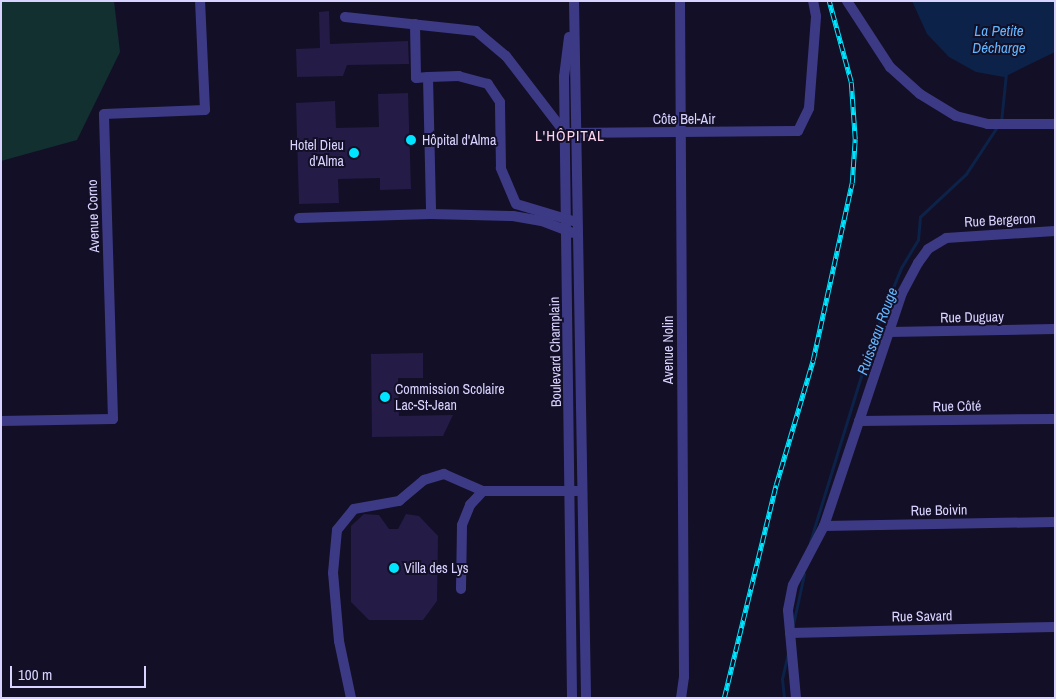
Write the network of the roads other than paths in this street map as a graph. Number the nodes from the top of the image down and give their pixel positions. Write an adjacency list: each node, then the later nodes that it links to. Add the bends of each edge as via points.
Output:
1 (200, 1): 23 (street, Avenue Corno, via 204,110 104,114 113,419)
2 (680, 1): 12 (street, Avenue Nolin)
3 (813, 1): 12 (street, Côte Bel-Air, via 816,16 809,108 798,131)
4 (847, 1): 9 (street, via 890,66 920,94 956,116 987,124)
5 (574, 4): 10 (street, Boulevard Champlain, via 564,77); 11 (street, Boulevard Champlain)
6 (345, 17): 7 (street)
7 (415, 24): 8 (street, via 416,78); 10 (street, via 476,31 506,56)
8 (428, 77): 13 (street); 15 (street, via 459,76 488,84 500,102 501,168 516,204)
9 (1055, 124)
10 (565, 133): 11 (street, Côte Bel-Air); 15 (street, Boulevard Champlain)
11 (576, 133): 12 (street, Côte Bel-Air); 16 (street, Boulevard Champlain)
12 (680, 133): 36 (street, Avenue Nolin, via 684,677)
13 (430, 214): 14 (street); 18 (street, via 513,216 542,221)
14 (299, 218)
15 (567, 220): 16 (street); 18 (street, Boulevard Champlain)
16 (579, 222): 19 (street, Boulevard Champlain)
17 (1055, 231): 21 (street, Rue Bergeron, via 946,238 928,249 918,263 902,293)
18 (567, 232): 19 (street); 26 (street, Boulevard Champlain)
19 (579, 234): 27 (street, Boulevard Champlain)
20 (1055, 329): 21 (street, Rue Duguay)
21 (889, 332): 24 (street)
22 (1055, 419): 24 (street, Rue Côté)
23 (1, 421)
24 (859, 421): 29 (street)
25 (483, 491): 26 (street); 30 (street, via 470,506 462,525); 33 (street, via 444,474 424,480 399,500 354,509 337,530 333,573)
26 (570, 491): 27 (street); 34 (street, Boulevard Champlain)
27 (583, 491): 35 (street, Boulevard Champlain)
28 (1055, 522): 29 (street, Rue Boivin)
29 (824, 526): 32 (street, via 794,585 788,610)
30 (461, 589)
31 (1055, 627): 32 (street, Rue Savard)
32 (790, 633): 37 (street)
33 (351, 698)
34 (572, 698)
35 (586, 698)
36 (681, 698)
37 (796, 698)

